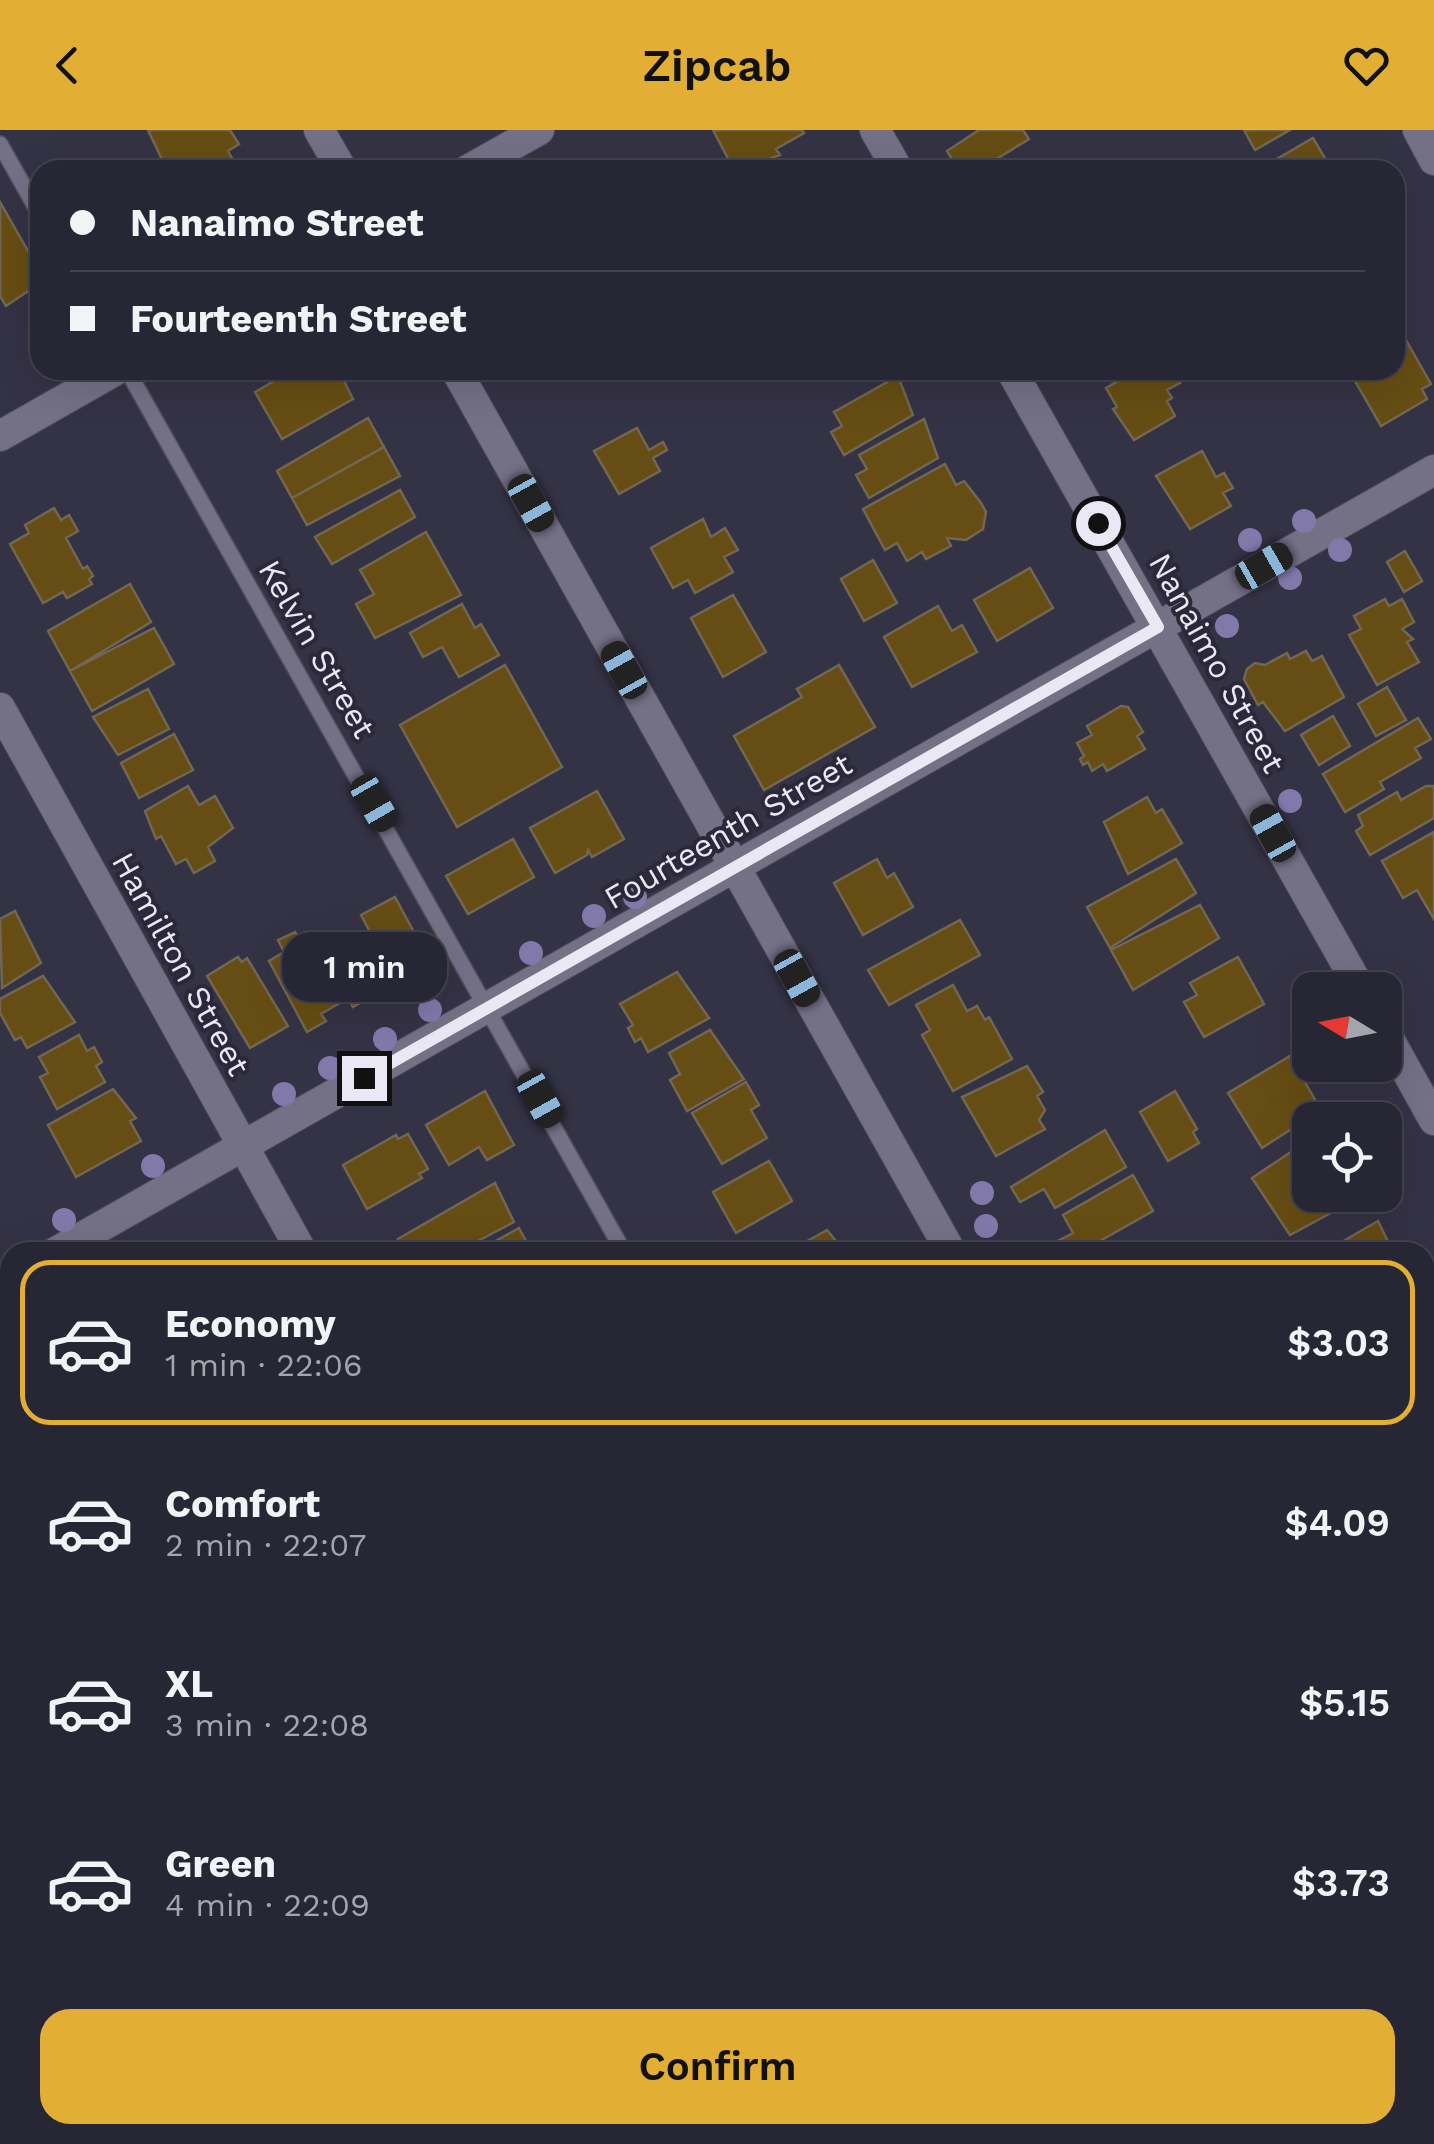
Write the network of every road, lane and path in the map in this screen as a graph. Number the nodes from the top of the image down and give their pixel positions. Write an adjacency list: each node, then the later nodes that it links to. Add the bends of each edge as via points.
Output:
1 (319, 130): 6 (street)
2 (538, 130): 7 (street)
3 (875, 130): 8 (street)
4 (1418, 130): 9 (street)
5 (0, 144): 10 (lane)
6 (336, 160)
7 (486, 160)
8 (892, 160)
9 (1434, 160)
10 (30, 197)
11 (98, 380): 15 (street)
12 (133, 380): 21 (lane, Kelvin Street)
13 (462, 380): 19 (street)
14 (1017, 380): 17 (street, Nanaimo Street)
15 (0, 436)
16 (1434, 470): 17 (street, Fourteenth Street)
17 (1158, 627): 19 (street, Fourteenth Street); 20 (street, Nanaimo Street)
18 (0, 708): 24 (street, Hamilton Street)
19 (734, 867): 21 (street, Fourteenth Street); 28 (street)
20 (1351, 972)
21 (490, 1006): 24 (street, Fourteenth Street); 27 (lane, Kelvin Street)
22 (1402, 1063): 23 (street)
23 (1434, 1120)
24 (242, 1147): 25 (street, Fourteenth Street); 26 (street, Hamilton Street)
25 (74, 1242)
26 (296, 1242)
27 (619, 1242)
28 (945, 1242)

